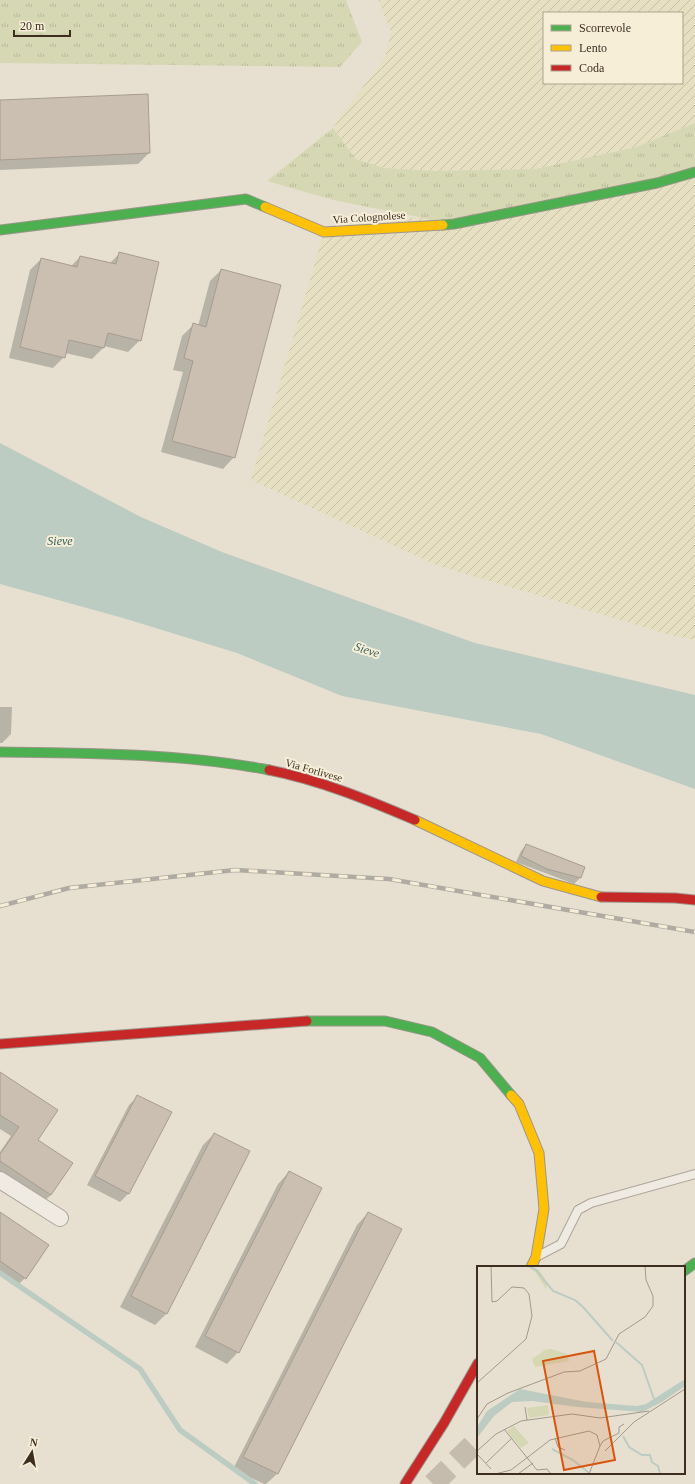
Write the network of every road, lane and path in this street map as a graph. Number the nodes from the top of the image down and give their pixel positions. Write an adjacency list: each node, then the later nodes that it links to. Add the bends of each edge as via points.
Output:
1 (695, 172): 2 (street, Via Colognolese, via 657,184 454,224 324,232 246,199)
2 (0, 230)
3 (0, 752): 4 (street, Via Forlivese, via 170,757 246,766 293,775 339,789 428,825 543,881 601,898)
4 (695, 900)
5 (0, 1044): 9 (street, via 313,1021 386,1020 432,1032 480,1058 519,1104 539,1153 544,1209)
6 (695, 1174): 9 (lane, via 584,1206 578,1210 561,1244)
7 (0, 1180): 8 (street)
8 (60, 1218)
9 (536, 1257): 11 (street)
10 (695, 1263): 12 (street)
11 (532, 1266)
12 (685, 1270)
13 (477, 1365): 14 (street)
14 (405, 1484)

